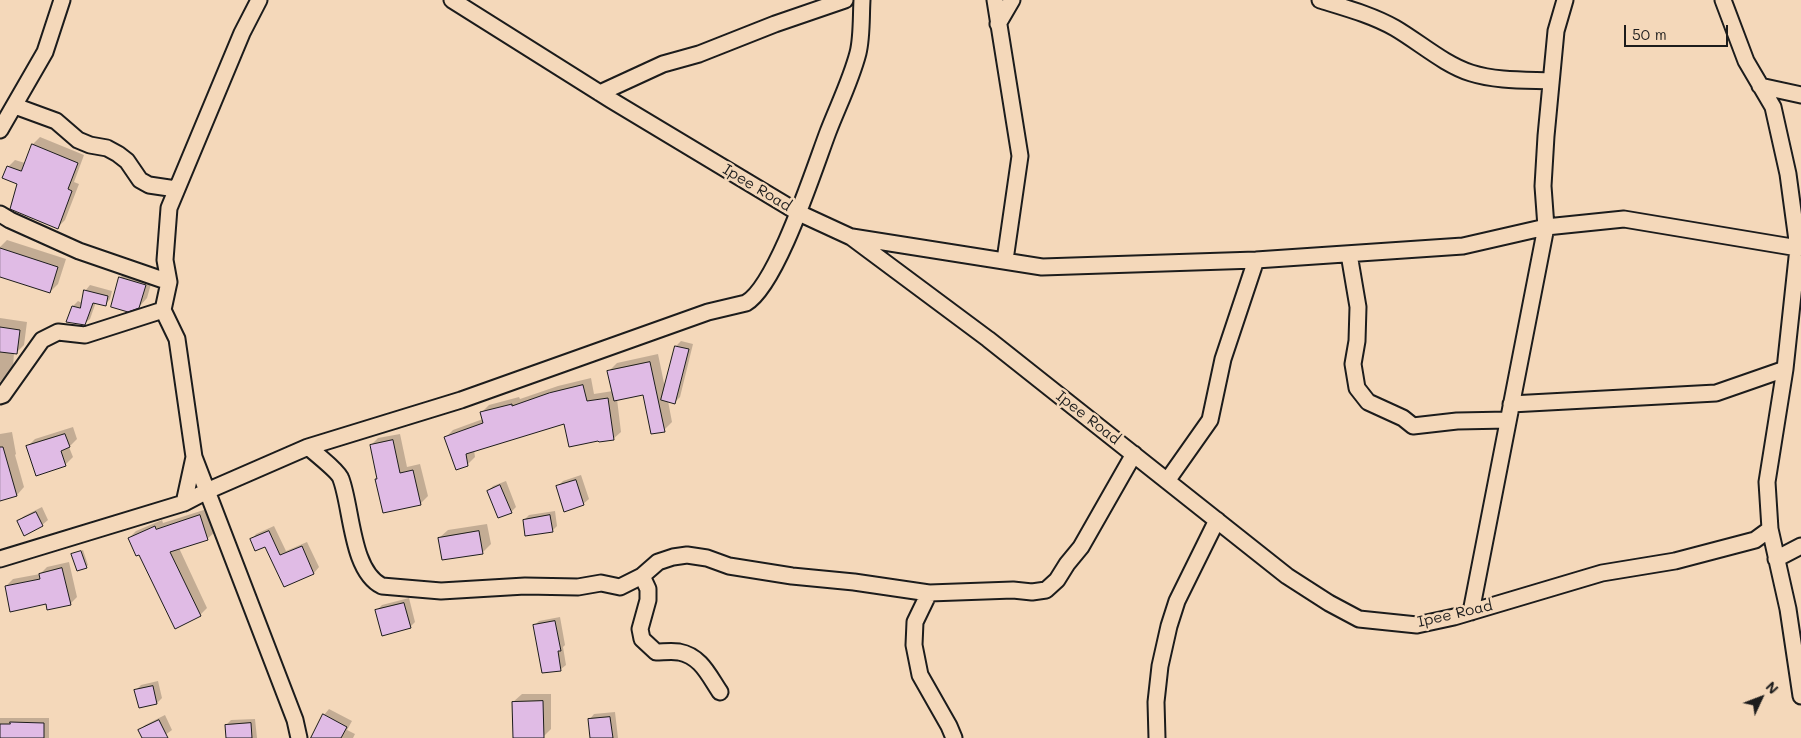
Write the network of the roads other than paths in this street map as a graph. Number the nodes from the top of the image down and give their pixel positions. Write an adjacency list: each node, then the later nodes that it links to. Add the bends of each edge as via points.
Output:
1 (62, 0): 16 (street, via 45,52)
2 (259, 0): 18 (street)
3 (452, 0): 14 (street, Ipee Road)
4 (845, 0): 14 (street, via 699,54 663,64)
5 (862, 0): 19 (street, via 858,52)
6 (995, 0): 11 (street)
7 (1012, 0): 11 (street)
8 (1320, 0): 12 (street, via 1375,18 1472,74)
9 (1565, 0): 12 (street, via 1556,31)
10 (1723, 0): 13 (street, via 1746,61)
11 (998, 24): 25 (street, via 1020,156)
12 (1551, 82): 21 (street, via 1543,186)
13 (1760, 86): 15 (street); 23 (street, via 1773,107 1788,174)
14 (600, 93): 19 (street, Ipee Road)
15 (1801, 95)
16 (15, 106): 17 (street); 18 (street, via 56,121 78,140 118,154 140,180 149,185)
17 (0, 130)
18 (176, 190): 27 (street, via 168,208 165,260)
19 (799, 213): 22 (street, Ipee Road); 34 (street, via 772,270 756,295 746,303 708,312 460,400)
20 (0, 214): 27 (street, via 79,251)
21 (1546, 227): 23 (street, via 1624,219); 24 (street, via 1463,246); 32 (street)
22 (851, 237): 25 (street); 35 (street, Ipee Road)
23 (1798, 248): 28 (street)
24 (1348, 254): 26 (street); 33 (street, via 1358,307 1353,364 1357,388 1368,402 1413,426)
25 (1005, 260): 26 (street, via 1042,267)
26 (1256, 260): 37 (street, via 1223,359 1210,420)
27 (169, 282): 29 (street)
28 (1797, 295): 30 (street)
29 (163, 310): 31 (street, via 86,335 58,332 42,340); 36 (street, via 177,339)
30 (1785, 369): 32 (street, via 1716,393); 41 (street, via 1768,482)
31 (0, 396)
32 (1511, 404): 33 (street)
33 (1508, 420): 47 (street)
34 (308, 447): 38 (street); 45 (street, via 341,477 357,550 369,576 382,586 441,591 526,586 578,587 601,583 620,587)
35 (1134, 454): 37 (street, Ipee Road); 46 (street, via 1081,546 1046,590)
36 (194, 457): 38 (street); 39 (street)
37 (1167, 481): 40 (street, Ipee Road)
38 (206, 491): 39 (street); 50 (street, via 264,636)
39 (184, 503): 43 (street)
40 (1216, 520): 47 (street, Ipee Road, via 1287,576 1359,619 1416,625); 52 (street, via 1177,601 1169,626 1156,702)
41 (1770, 529): 44 (street); 47 (street, Ipee Road, via 1755,540 1675,561 1602,573)
42 (1801, 546): 44 (street)
43 (0, 559)
44 (1776, 559): 49 (street, via 1788,609)
45 (642, 576): 46 (street, via 658,562 687,555 729,566 792,576); 48 (street, via 648,589 640,629 642,639 656,652 678,652 697,660)
46 (929, 593): 51 (street, via 915,622 916,653 920,675)
47 (1471, 612)
48 (720, 692)
49 (1801, 696)
50 (300, 738)
51 (954, 738)
52 (1157, 738)

